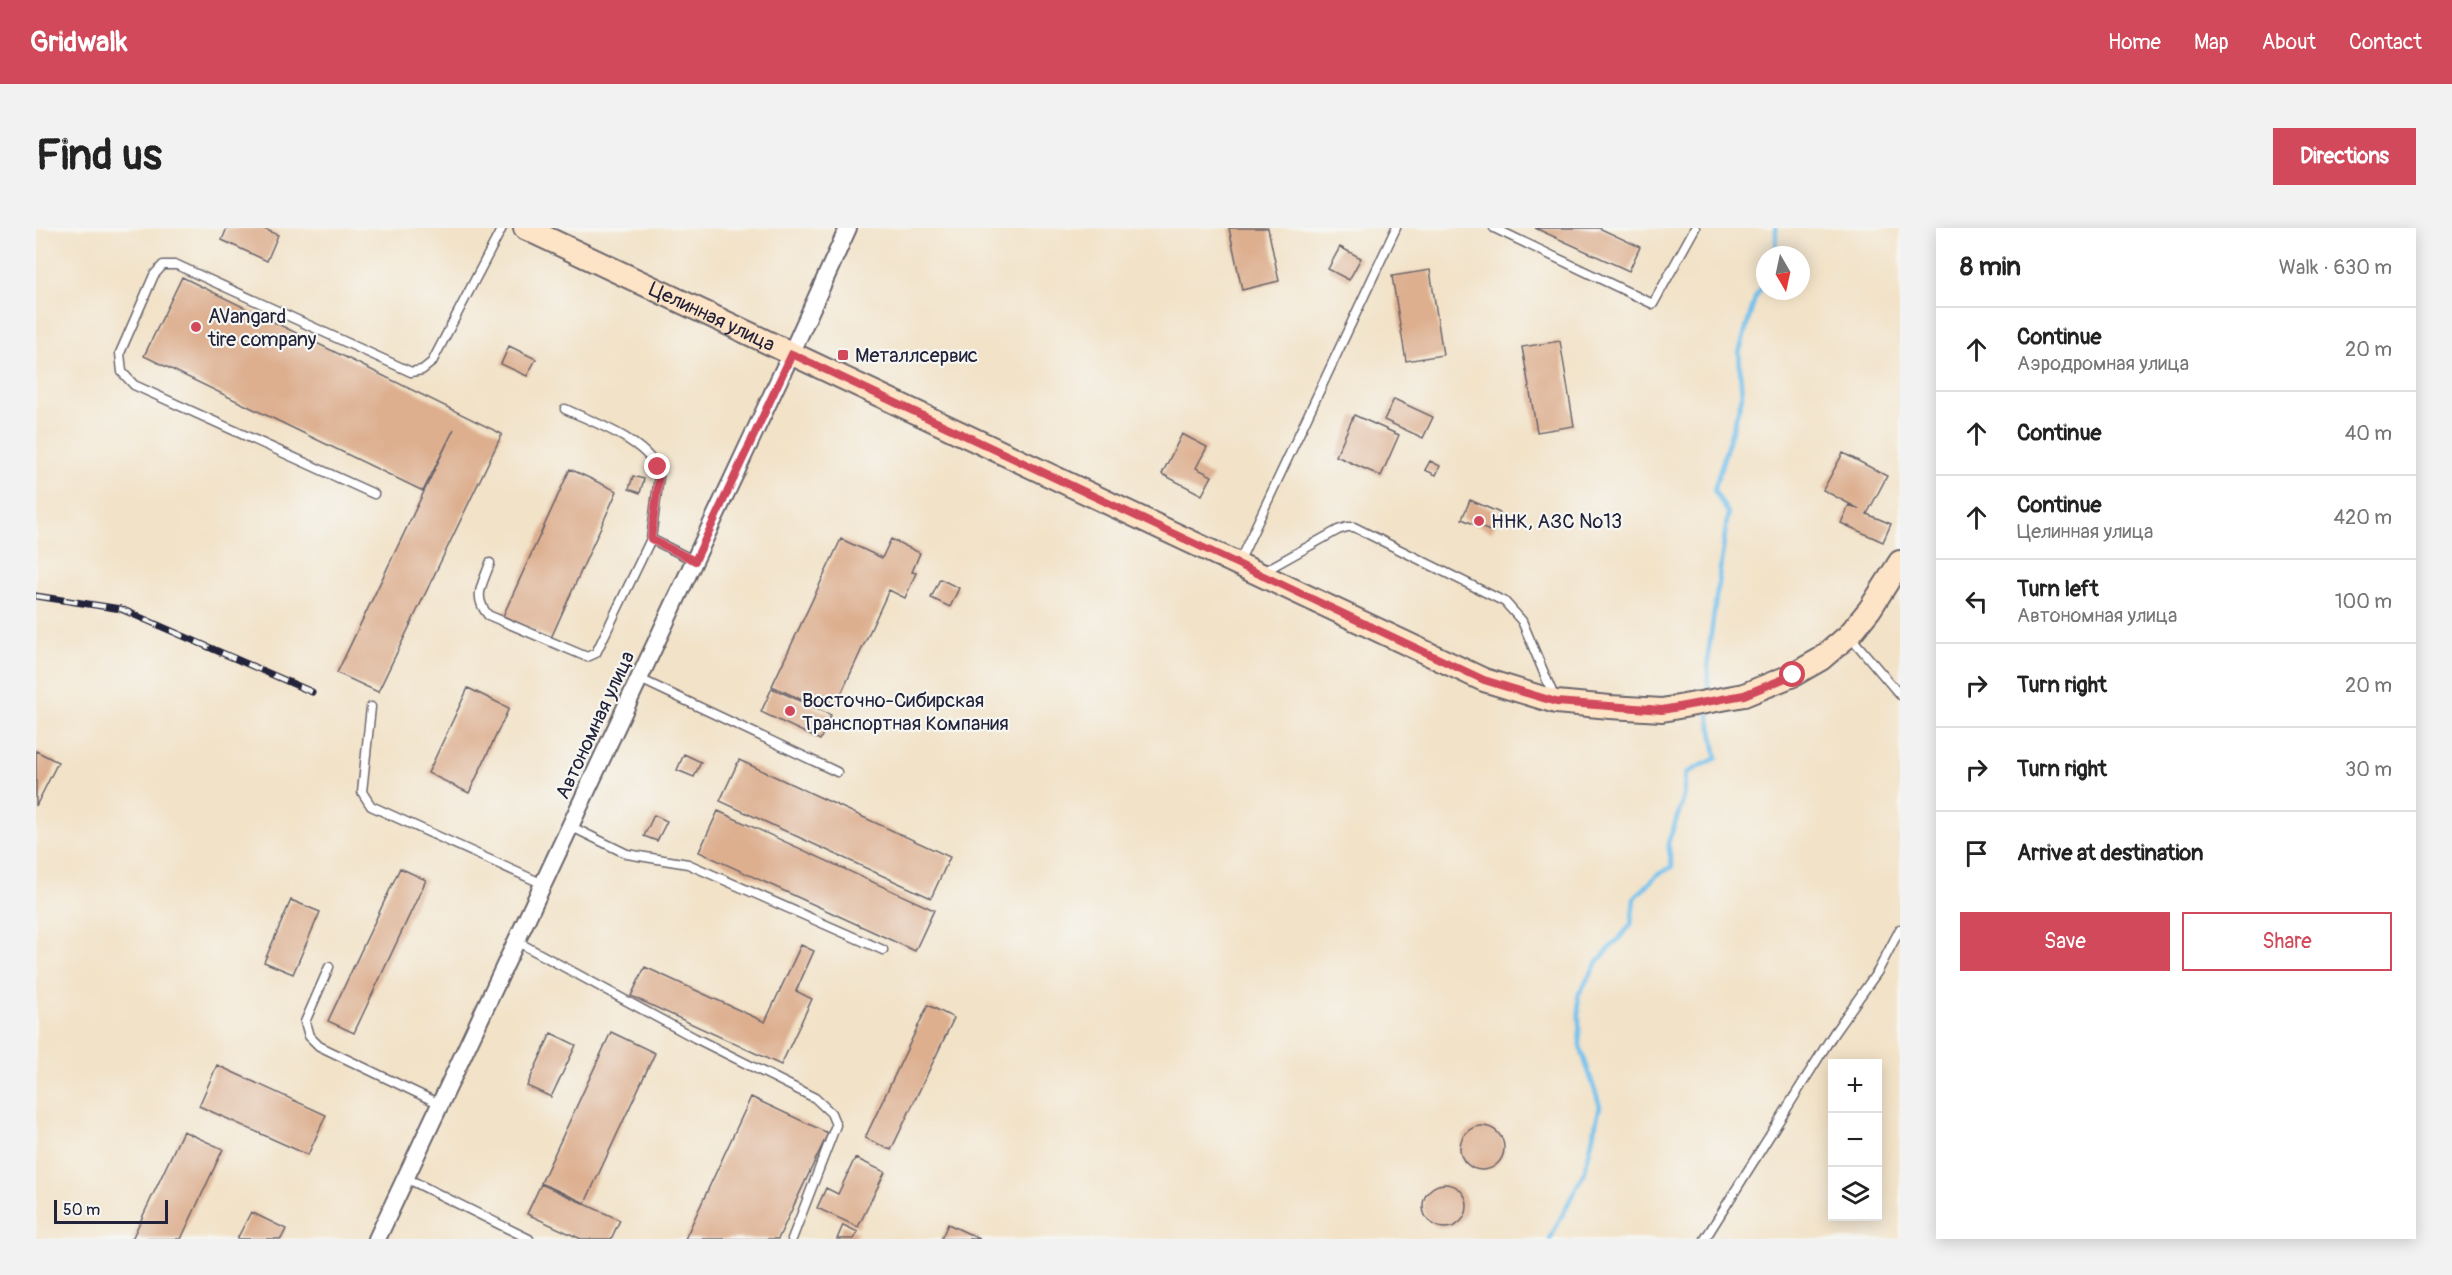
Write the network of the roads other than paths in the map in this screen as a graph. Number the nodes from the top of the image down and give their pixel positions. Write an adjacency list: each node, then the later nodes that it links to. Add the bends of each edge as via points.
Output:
1 (502, 228): 9 (lane, via 432,362 411,372 177,265 163,265 153,275 120,353 122,372 134,385)
2 (525, 228): 7 (street, Целинная улица)
3 (848, 228): 7 (street, Автономная улица)
4 (1396, 228): 14 (lane)
5 (1494, 228): 6 (lane, via 1653,304)
6 (1695, 228)
7 (792, 354): 11 (street, Автономная улица); 14 (street, Целинная улица)
8 (565, 409): 10 (lane, via 629,440 658,467)
9 (374, 494)
10 (651, 539): 11 (lane); 13 (lane, via 596,653 586,657 488,615 478,597)
11 (695, 561): 16 (street, Автономная улица)
12 (1900, 562): 15 (street, Целинная улица)
13 (490, 563)
14 (1248, 570): 18 (street, Целинная улица, via 1484,680); 18 (lane, via 1338,530 1354,527 1505,602 1522,621)
15 (1849, 635): 17 (lane); 18 (street, Целинная улица, via 1821,659 1744,695 1662,710)
16 (640, 679): 20 (lane); 21 (street, Автономная улица)
17 (1900, 695)
18 (1556, 702)
19 (371, 707): 22 (lane, via 362,792 371,806)
20 (837, 772)
21 (570, 826): 22 (street, Автономная улица); 25 (lane, via 627,854 688,864)
22 (543, 884): 24 (street, Автономная улица)
23 (1900, 928): 32 (lane, via 1878,971 1834,1033)
24 (516, 941): 27 (street, Автономная улица); 31 (lane, via 815,1098 831,1113 836,1125)
25 (883, 950)
26 (329, 967): 27 (lane, via 305,1022 309,1036 319,1046)
27 (440, 1104): 28 (street, Автономная улица)
28 (406, 1178): 29 (street, Автономная улица); 30 (lane)
29 (377, 1239)
30 (529, 1239)
31 (792, 1239)
32 (1705, 1239)

